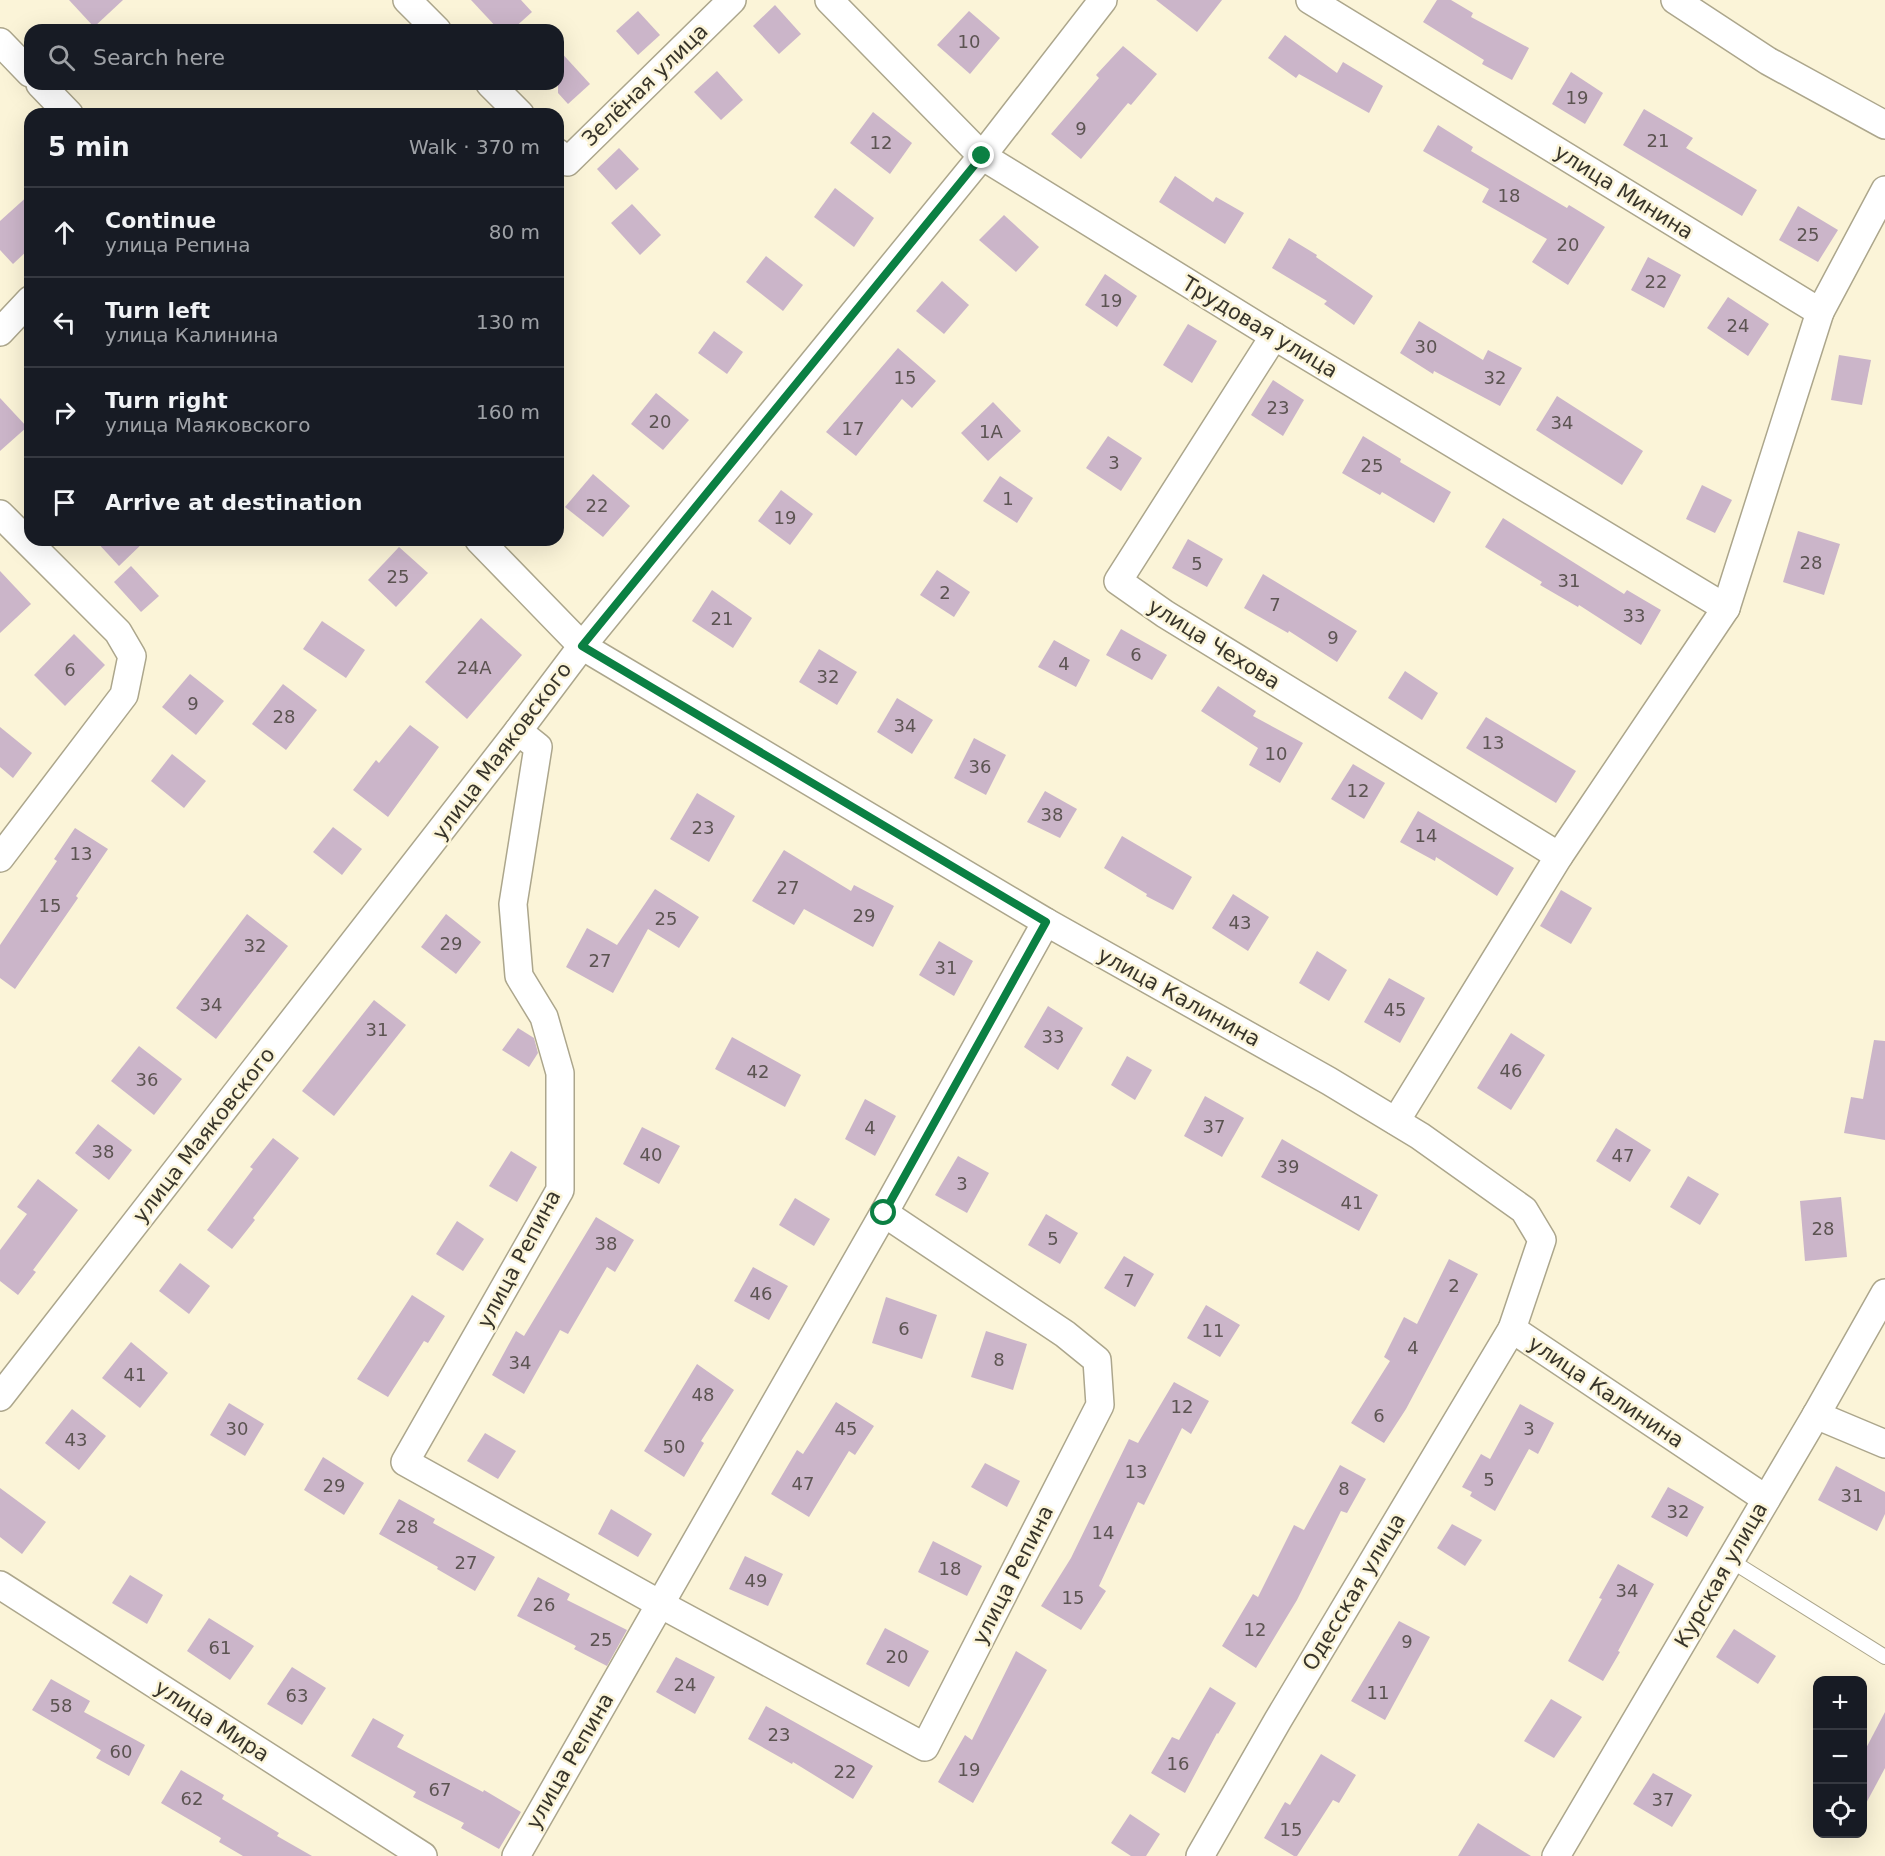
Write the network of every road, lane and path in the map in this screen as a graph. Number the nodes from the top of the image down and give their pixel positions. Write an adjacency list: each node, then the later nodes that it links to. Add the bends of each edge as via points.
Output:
1 (407, 0): 7 (street)
2 (732, 0): 16 (street, Зелёная улица, via 567,162)
3 (829, 0): 15 (street, Трудовая улица)
4 (1103, 0): 15 (street, улица Маяковского)
5 (1310, 0): 19 (street, улица Минина)
6 (1675, 0): 14 (street, via 1768,61)
7 (431, 24)
8 (0, 42): 9 (street)
9 (24, 67)
10 (46, 90): 12 (street)
11 (496, 90): 13 (street)
12 (63, 108)
13 (513, 108)
14 (1885, 125)
15 (982, 156): 21 (street, Трудовая улица); 27 (street, улица Маяковского)
16 (564, 159)
17 (1885, 190): 19 (street)
18 (24, 306): 20 (street)
19 (1820, 312): 26 (street)
20 (0, 332)
21 (1274, 336): 26 (street, Трудовая улица); 29 (street, улица Чехова, via 1118,581)
22 (0, 514): 23 (street)
23 (24, 538)
24 (32, 546): 30 (street, via 118,632 132,656 124,695)
25 (485, 546): 27 (street, улица Калинина)
26 (1726, 608): 29 (street)
27 (582, 646): 28 (street, улица Маяковского); 31 (street, улица Калинина)
28 (518, 731): 36 (street, улица Маяковского); 42 (street, улица Репина, via 538,747 513,904 519,976 544,1017 560,1073 560,1190 405,1462)
29 (1559, 856): 32 (street)
30 (0, 858)
31 (1046, 922): 32 (street, улица Калинина); 33 (street, улица Репина)
32 (1396, 1121): 35 (street, улица Калинина, via 1524,1210 1542,1240)
33 (884, 1213): 42 (street, улица Репина); 42 (street, улица Репина, via 1065,1334 1097,1360 1100,1405 926,1747)
34 (1885, 1293): 37 (street, Курская улица)
35 (1512, 1329): 39 (street, улица Калинина); 46 (street, Одесская улица)
36 (0, 1397)
37 (1816, 1415): 38 (street); 39 (street, Курская улица)
38 (1885, 1444)
39 (1766, 1499): 40 (street, Курская улица)
40 (1730, 1560): 43 (lane); 47 (street, Курская улица)
41 (0, 1585): 44 (street, улица Мира)
42 (660, 1604): 45 (street, улица Репина)
43 (1885, 1657)
44 (423, 1856)
45 (516, 1856)
46 (1200, 1856)
47 (1556, 1856)

